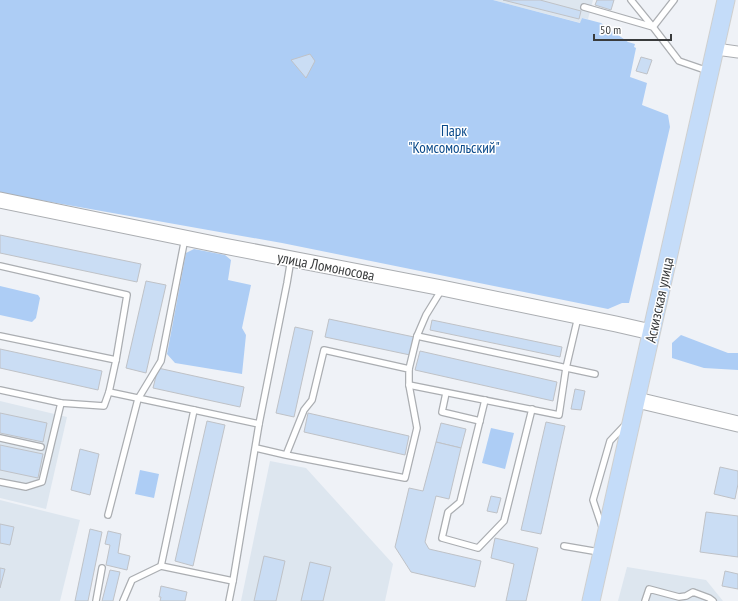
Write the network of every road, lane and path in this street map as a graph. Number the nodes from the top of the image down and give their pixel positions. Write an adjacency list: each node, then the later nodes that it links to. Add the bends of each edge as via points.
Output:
1 (631, 0): 5 (lane)
2 (674, 0): 5 (lane)
3 (726, 0): 6 (main road, Аскизская улица)
4 (584, 7): 5 (lane)
5 (653, 27): 8 (lane, via 679,61)
6 (716, 49): 7 (street); 8 (main road, Аскизская улица)
7 (738, 52)
8 (711, 71): 15 (main road, Аскизская улица)
9 (0, 200): 10 (street, улица Ломоносова)
10 (185, 238): 11 (street, улица Ломоносова); 26 (lane, via 161,361)
11 (291, 259): 13 (street, улица Ломоносова); 33 (lane)
12 (0, 266): 18 (lane, via 127,295)
13 (442, 288): 14 (street, улица Ломоносова); 17 (lane)
14 (578, 316): 15 (street, улица Ломоносова); 19 (lane)
15 (651, 332): 29 (main road, Аскизская улица)
16 (0, 336): 18 (lane)
17 (417, 336): 19 (lane); 20 (lane)
18 (116, 360): 24 (lane)
19 (566, 368): 21 (lane); 30 (lane, via 559,415)
20 (409, 369): 22 (lane); 38 (lane, via 324,350 312,400 304,410)
21 (595, 374)
22 (409, 385): 25 (lane); 38 (lane, via 417,428 405,478)
23 (0, 390): 28 (lane)
24 (109, 392): 26 (lane); 28 (lane, via 104,406)
25 (446, 393): 27 (lane); 32 (lane, via 442,412)
26 (138, 398): 31 (lane); 40 (lane)
27 (485, 400): 30 (lane); 32 (lane)
28 (60, 403): 39 (lane, via 42,482 26,487)
29 (635, 408): 34 (street); 41 (main road, Аскизская улица)
30 (532, 409): 32 (lane, via 504,521 478,548 442,538 448,512 460,502)
31 (194, 410): 33 (lane); 43 (lane)
32 (480, 421)
33 (259, 424): 37 (lane)
34 (738, 424)
35 (0, 438): 36 (lane)
36 (41, 447)
37 (256, 448): 38 (lane); 45 (lane)
38 (286, 455)
39 (0, 482)
40 (108, 515)
41 (603, 545): 42 (lane); 50 (main road, Аскизская улица)
42 (564, 546)
43 (161, 566): 45 (lane); 48 (lane, via 132,580)
44 (102, 568): 47 (lane)
45 (233, 581): 49 (lane)
46 (685, 598): 51 (lane, via 649,590); 52 (lane, via 693,592)
47 (96, 601)
48 (123, 601)
49 (229, 601)
50 (591, 601)
51 (645, 601)
52 (713, 601)

